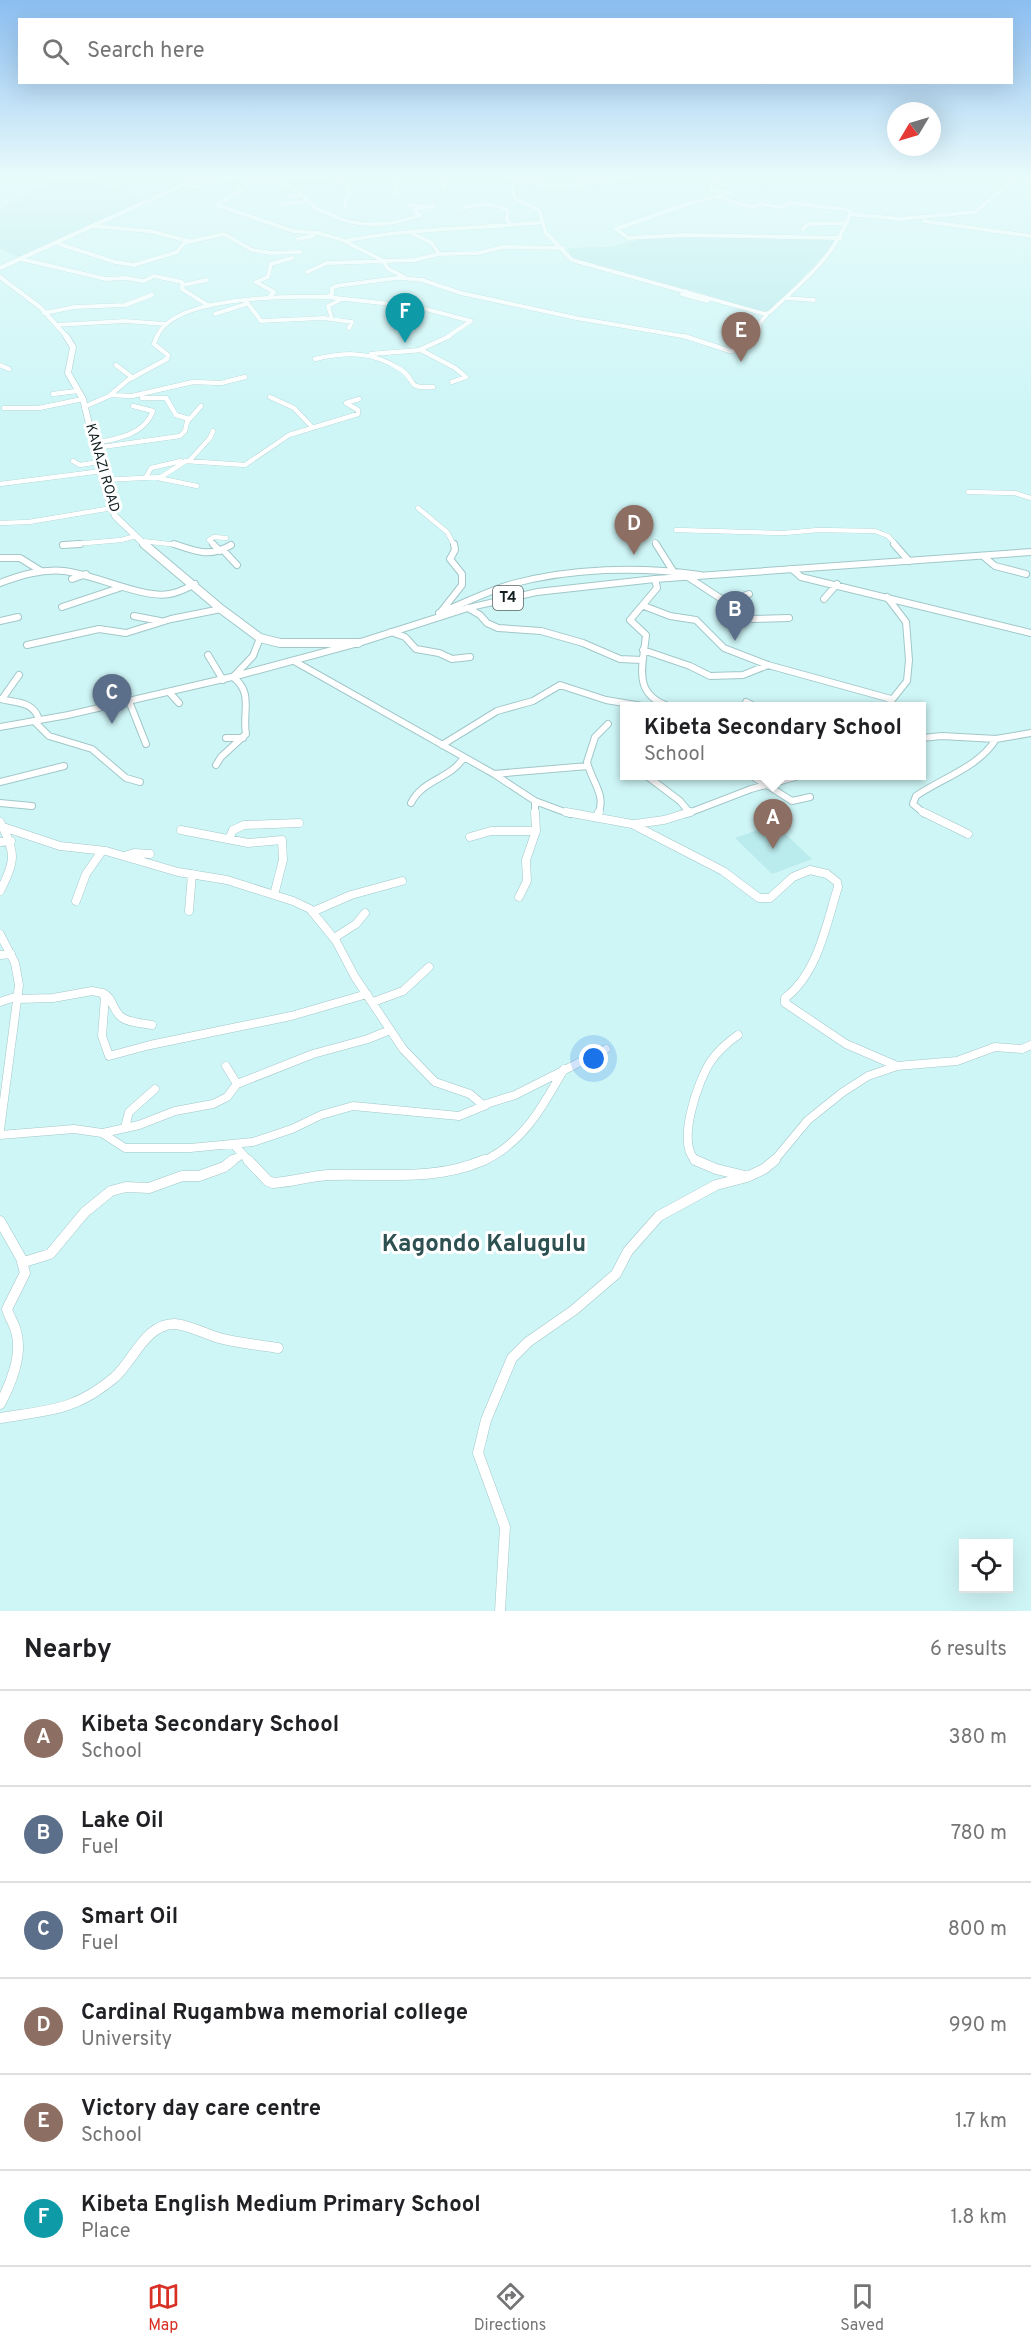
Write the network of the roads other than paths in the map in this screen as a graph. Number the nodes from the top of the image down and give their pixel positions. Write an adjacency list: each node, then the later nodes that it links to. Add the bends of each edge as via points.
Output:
1 (38, 251): 13 (main road)
2 (81, 251): 3 (street, via 134,265)
3 (179, 251)
4 (257, 251): 10 (street)
5 (365, 251): 14 (street)
6 (437, 251): 11 (street)
7 (485, 251): 11 (street)
8 (565, 251): 32 (street, via 575,261 686,291 682,294 705,301)
9 (831, 251): 27 (street)
10 (300, 252)
11 (439, 254): 14 (street, via 425,259)
12 (292, 258): 24 (street, via 271,264 267,278 256,282 274,292)
13 (21, 259): 15 (main road); 18 (street)
14 (384, 261): 17 (street, via 324,263); 20 (street, via 387,268 404,276)
15 (0, 268)
16 (87, 270): 18 (street)
17 (307, 272)
18 (80, 274): 22 (street, via 140,281 156,276)
19 (0, 277): 31 (main road, KANAZI ROAD)
20 (400, 278): 25 (street, via 340,285); 32 (street, via 576,318 682,335 730,351 738,350 759,332 759,324)
21 (207, 280): 22 (street)
22 (183, 285): 30 (street, via 182,290)
23 (152, 295): 31 (street, via 125,304)
24 (270, 296): 25 (street); 29 (street)
25 (326, 297): 26 (street)
26 (344, 298): 34 (street, via 328,306); 38 (street, via 390,302 471,321)
27 (786, 298): 28 (street); 32 (street)
28 (814, 300)
29 (247, 302): 30 (street); 33 (street); 34 (street, via 261,321)
30 (209, 306): 35 (street)
31 (44, 313): 36 (main road, KANAZI ROAD)
32 (768, 313)
33 (216, 314)
34 (332, 319): 37 (street, via 347,319 352,322)
35 (165, 324): 36 (street, via 125,321); 45 (street, via 154,344 169,357)
36 (56, 325): 48 (main road, KANAZI ROAD, via 73,347 68,373)
37 (349, 328)
38 (419, 350): 39 (street); 46 (street, via 466,377)
39 (362, 354): 40 (street, via 343,352); 47 (street, via 396,366 418,388)
40 (315, 359)
41 (0, 365): 43 (street)
42 (116, 365): 45 (street)
43 (9, 369)
44 (245, 377): 51 (street, via 220,383 193,382)
45 (133, 378): 50 (street)
46 (452, 382)
47 (433, 387)
48 (77, 391): 49 (street); 53 (main road, KANAZI ROAD)
49 (53, 394)
50 (110, 395): 51 (street); 57 (street)
51 (129, 397): 59 (street, via 166,398 176,415)
52 (270, 397): 60 (street, via 303,414)
53 (83, 399): 57 (main road, KANAZI ROAD); 58 (street, via 32,409)
54 (359, 399): 60 (street, via 346,403 358,414)
55 (133, 406): 62 (street, via 153,411 152,417 141,429)
56 (201, 406): 59 (street)
57 (84, 407): 62 (main road, KANAZI ROAD)
58 (4, 408)
59 (189, 419): 62 (street, via 180,436)
60 (312, 427): 64 (street, via 289,435 245,465)
61 (213, 431): 64 (street)
62 (94, 445): 65 (main road, KANAZI ROAD)
63 (73, 460): 65 (street, via 80,465)
64 (188, 460): 67 (street, via 151,468); 68 (street)
65 (99, 462): 66 (main road, KANAZI ROAD)
66 (102, 471): 69 (main road, KANAZI ROAD); 70 (street)
67 (146, 477): 68 (street); 69 (street)
68 (156, 477): 71 (street)
69 (103, 480): 74 (main road, KANAZI ROAD)
70 (0, 484)
71 (197, 486)
72 (968, 492): 73 (street, via 1015,493)
73 (1031, 498)
74 (112, 508): 77 (street); 81 (main road, KANAZI ROAD, via 118,521)
75 (418, 508): 114 (street, via 451,537 455,550 450,559 462,573 461,590)
76 (0, 523): 77 (street)
77 (13, 524): 78 (street)
78 (0, 530)
79 (676, 530): 89 (street, via 874,531 888,536)
80 (226, 538): 85 (street, via 209,540)
81 (139, 539): 83 (street); 85 (street, via 173,543 203,555); 103 (main road, KANAZI ROAD)
82 (655, 542): 93 (street)
83 (63, 545)
84 (231, 545): 85 (street)
85 (222, 551): 90 (street)
86 (1031, 552): 87 (highway, T4)
87 (982, 556): 89 (highway, T4); 95 (street, via 995,566)
88 (0, 558): 92 (street, via 20,558)
89 (909, 561): 91 (highway, T4)
90 (237, 565)
91 (792, 569): 97 (highway, T4); 104 (street, via 801,577)
92 (41, 571): 94 (street); 99 (street)
93 (673, 571): 97 (street); 114 (street, via 595,573 526,581)
94 (86, 574): 100 (street); 105 (street)
95 (1026, 574)
96 (0, 575): 99 (street)
97 (703, 576): 98 (highway, T4)
98 (688, 577): 101 (highway, T4); 109 (street)
99 (10, 579): 102 (street)
100 (72, 579)
101 (655, 579): 110 (street, via 657,588); 112 (highway, T4, via 537,592)
102 (0, 583)
103 (195, 584): 105 (street, via 162,596); 113 (main road, KANAZI ROAD)
104 (837, 584): 107 (street); 108 (street)
105 (124, 586): 111 (street)
106 (749, 594): 109 (street)
107 (886, 596): 121 (street); 135 (street, via 903,616 909,646 907,681)
108 (824, 599)
109 (727, 602): 117 (street, via 752,619)
110 (644, 606): 125 (street, via 630,620 646,635); 130 (street, via 696,620 724,648)
111 (62, 607)
112 (468, 608): 114 (highway, T4); 128 (street, via 498,628 541,631 620,659)
113 (221, 609): 119 (street); 122 (main road, KANAZI ROAD)
114 (438, 615): 120 (highway, T4)
115 (18, 616): 118 (street)
116 (135, 616): 119 (street)
117 (789, 618)
118 (0, 621)
119 (162, 621): 124 (street, via 126,633 99,629)
120 (391, 632): 123 (highway, T4); 127 (street, via 405,637 416,649 456,660)
121 (1031, 633)
122 (260, 638): 123 (main road, KANAZI ROAD, via 280,643); 132 (street, via 253,656)
123 (358, 643): 129 (highway, T4)
124 (27, 645)
125 (643, 650): 128 (street); 130 (street, via 710,676 743,675)
126 (208, 655): 132 (street)
127 (470, 657)
128 (642, 660): 138 (street, via 646,689 650,697)
129 (294, 661): 132 (highway, T4); 150 (street)
130 (768, 665): 135 (street)
131 (19, 675): 134 (street)
132 (228, 679): 133 (highway, T4); 146 (street, via 243,684 247,693)
133 (169, 692): 136 (highway, T4); 140 (street)
134 (1, 699): 141 (street, via 33,706)
135 (891, 699): 139 (street)
136 (129, 701): 141 (highway, T4); 149 (street)
137 (620, 702): 150 (street, via 560,685 532,700 497,711)
138 (660, 702)
139 (889, 702)
140 (179, 703)
141 (37, 720): 143 (highway, T4); 160 (street, via 49,736 92,749 126,778)
142 (608, 724): 154 (street, via 595,737)
143 (0, 728)
144 (1031, 733): 148 (street)
145 (226, 738): 146 (street)
146 (243, 738): 152 (street, via 218,758)
147 (926, 738): 148 (street)
148 (996, 739): 174 (street, via 987,753 939,779 914,800 929,816)
149 (146, 744)
150 (442, 745): 151 (street)
151 (464, 757): 155 (street); 165 (street, via 456,769 423,785)
152 (216, 765)
153 (64, 766): 159 (street)
154 (588, 766): 155 (street); 168 (street, via 602,796)
155 (494, 774): 163 (street)
156 (652, 780): 167 (street)
157 (758, 780): 161 (street)
158 (784, 780): 161 (street)
159 (0, 782)
160 (140, 782)
161 (766, 785): 162 (street, via 792,801); 167 (street)
162 (810, 797)
163 (535, 801): 168 (street, via 573,815); 173 (street)
164 (0, 803): 166 (street)
165 (411, 804)
166 (32, 806)
167 (690, 813): 171 (street)
168 (597, 817): 171 (street)
169 (299, 823): 176 (street, via 244,825 233,830)
170 (2, 824): 177 (street); 179 (street, via 60,846)
171 (632, 824): 206 (street, via 723,871 762,899 770,898 805,871 819,870 831,876 837,887 819,949 802,982 785,998 785,1003 846,1044)
172 (181, 830): 176 (street)
173 (536, 831): 175 (street, via 502,830); 186 (street, via 526,860 527,881)
174 (968, 834)
175 (470, 837)
176 (229, 839): 185 (street, via 284,842 280,882)
177 (11, 841): 178 (street); 184 (street, via 14,859)
178 (0, 842)
179 (102, 850): 181 (street); 187 (street, via 86,874)
180 (150, 854): 181 (street)
181 (124, 856): 182 (street)
182 (192, 874): 185 (street); 188 (street)
183 (402, 880): 189 (street)
184 (0, 891)
185 (274, 895): 189 (street)
186 (519, 897)
187 (76, 901)
188 (189, 911)
189 (312, 912): 192 (street)
190 (365, 913): 192 (street)
191 (1, 937): 193 (street)
192 (334, 938): 197 (street)
193 (11, 954): 194 (street); 198 (street, via 18,976)
194 (0, 955)
195 (429, 967): 200 (street, via 403,991)
196 (102, 993): 197 (street, via 102,1036 109,1056 291,1017); 198 (street); 201 (street, via 110,996 126,1020)
197 (367, 994): 200 (street)
198 (18, 997): 199 (street); 213 (street)
199 (0, 1002)
200 (373, 1002): 202 (street)
201 (152, 1025)
202 (390, 1030): 209 (street); 211 (street, via 435,1082 470,1094)
203 (738, 1035): 218 (street, via 710,1063 685,1141 693,1160)
204 (1031, 1045): 206 (street, via 1022,1049 995,1047 957,1061)
205 (606, 1049): 208 (street)
206 (897, 1065): 218 (street, via 875,1072 843,1092 802,1126 779,1157)
207 (226, 1066): 209 (street)
208 (564, 1069): 211 (street, via 515,1095); 217 (street, via 534,1120 514,1140 458,1172 389,1178 324,1176 273,1183)
209 (237, 1084): 212 (street, via 231,1094 208,1107 176,1111)
210 (156, 1089): 212 (street, via 129,1112)
211 (486, 1105): 216 (street, via 459,1116 353,1106 273,1136)
212 (124, 1127): 214 (street)
213 (0, 1130)
214 (103, 1133): 215 (street, via 68,1130); 216 (street, via 125,1148)
215 (0, 1135)
216 (234, 1145): 217 (street)
217 (242, 1154): 220 (street, via 224,1167 200,1176 182,1176 149,1188 111,1191 85,1212 50,1254)
218 (747, 1177): 225 (street, via 716,1185 659,1216 628,1251 616,1274 512,1358 486,1420 478,1453 505,1527)
219 (0, 1221): 220 (street)
220 (24, 1262): 221 (street, via 23,1279)
221 (4, 1310): 223 (street, via 18,1342)
222 (278, 1348): 224 (street, via 168,1324 147,1338 118,1374 79,1402)
223 (0, 1404)
224 (0, 1418)
225 (500, 1611)

